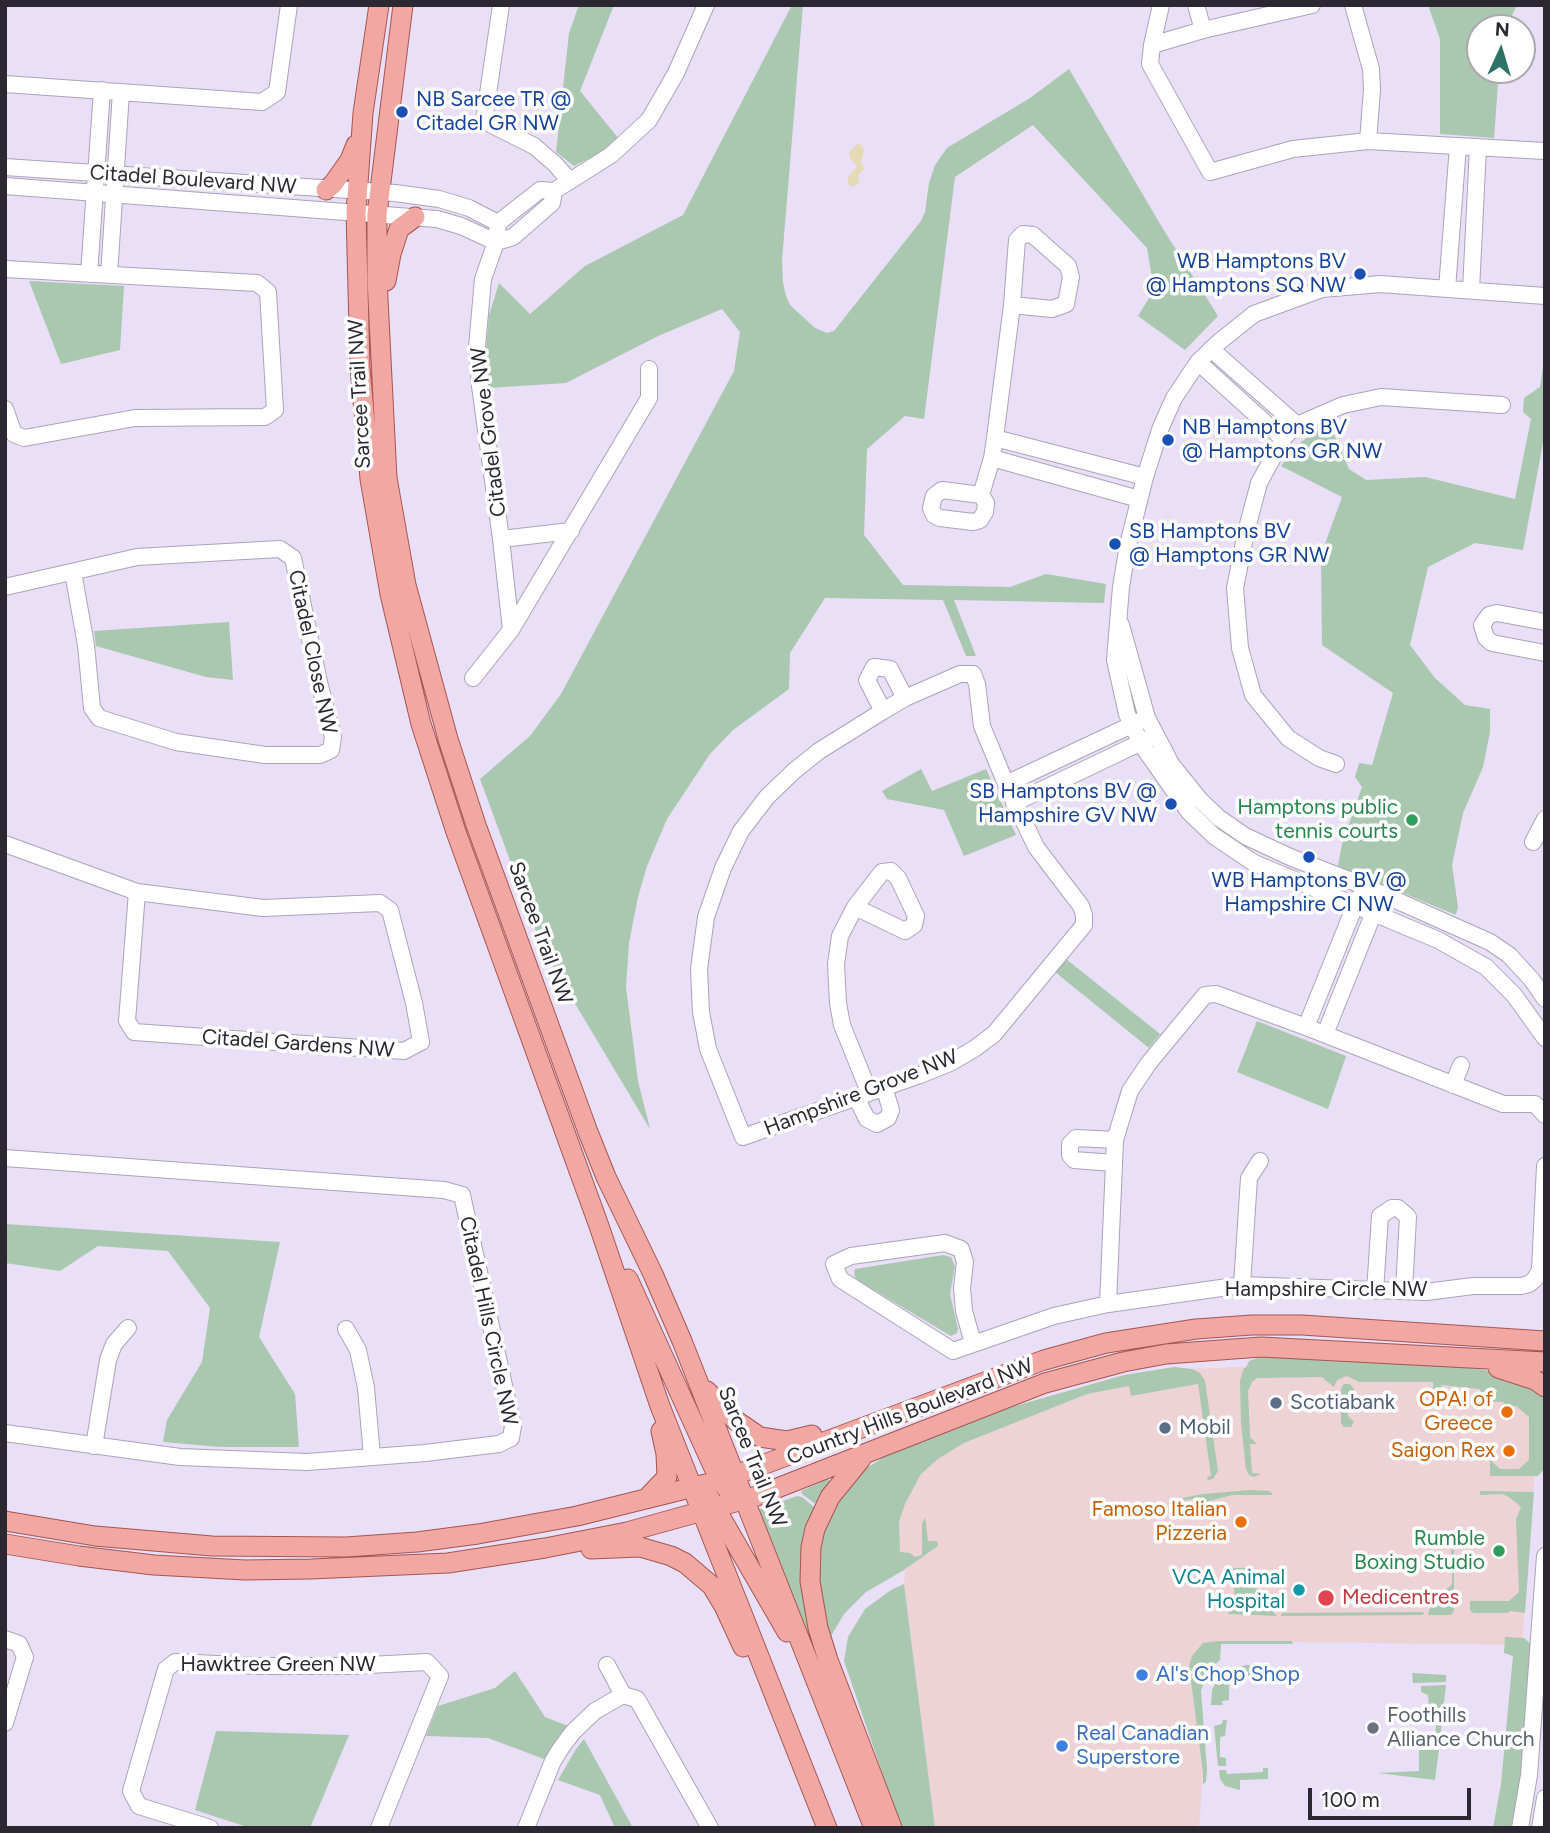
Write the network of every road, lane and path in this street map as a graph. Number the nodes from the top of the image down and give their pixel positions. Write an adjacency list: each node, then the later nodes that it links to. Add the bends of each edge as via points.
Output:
1 (289, 5): 14 (street, via 276,92 262,102)
2 (379, 5): 15 (main road, Sarcee Trail NW)
3 (403, 5): 30 (main road, Sarcee Trail NW)
4 (501, 5): 23 (street, via 484,121 534,146)
5 (706, 5): 23 (street, via 649,120 611,155)
6 (1161, 5): 11 (street)
7 (1196, 5): 10 (street)
8 (1312, 5): 10 (street)
9 (1353, 5): 16 (street, via 1371,69)
10 (1203, 30): 11 (street)
11 (1152, 45): 16 (street, via 1150,64 1210,172 1293,149)
12 (5, 84): 13 (street)
13 (102, 90): 14 (street); 21 (street)
14 (121, 92): 22 (street)
15 (362, 127): 25 (main road, via 350,160); 26 (main road, Sarcee Trail NW)
16 (1368, 141): 17 (street)
17 (1458, 146): 18 (street); 39 (street)
18 (1478, 147): 19 (street); 40 (street)
19 (1545, 151)
20 (5, 167): 21 (street, Citadel Boulevard NW)
21 (97, 173): 22 (street, Citadel Boulevard NW); 28 (street)
22 (115, 174): 25 (street, Citadel Boulevard NW); 29 (street)
23 (570, 181): 27 (street)
24 (5, 186): 28 (street, Citadel Boulevard NW)
25 (326, 190): 26 (street, Citadel Boulevard NW)
26 (357, 191): 30 (street, Citadel Boulevard NW); 31 (main road, Sarcee Trail NW)
27 (554, 191): 34 (street, via 540,190); 35 (street, via 552,203 542,212 513,237)
28 (95, 192): 29 (street, Citadel Boulevard NW); 37 (street)
29 (114, 193): 31 (street, Citadel Boulevard NW); 38 (street)
30 (380, 193): 32 (main road, Sarcee Trail NW); 34 (street, Citadel Boulevard NW, via 439,200)
31 (356, 212): 32 (street, Citadel Boulevard NW); 96 (main road, Sarcee Trail NW, via 360,367 370,479 411,685 438,783)
32 (377, 214): 33 (street, Citadel Boulevard NW); 43 (main road, Sarcee Trail NW)
33 (415, 217): 35 (street, Citadel Boulevard NW, via 461,226); 43 (main road, via 399,229)
34 (498, 223): 35 (street, Citadel Grove NW)
35 (496, 242): 57 (street, Citadel Grove NW, via 483,279 477,347)
36 (5, 269): 37 (street)
37 (89, 274): 38 (street)
38 (109, 275): 48 (street, via 257,283 268,292 275,410 265,417 135,418 24,439 14,434)
39 (1447, 289): 40 (street); 44 (street, via 1380,284 1322,289 1254,314)
40 (1471, 290): 41 (street)
41 (1545, 296)
42 (1012, 305): 42 (street, via 1052,309 1066,304 1071,277 1068,266 1033,235 1023,234 1017,240); 50 (street)
43 (380, 317): 108 (main road, Sarcee Trail NW, via 387,478 406,585 448,739 588,1132)
44 (1210, 349): 45 (street); 49 (street)
45 (1198, 362): 51 (street); 53 (street, via 1174,398)
46 (649, 369): 56 (street, via 649,398)
47 (1502, 405): 49 (street, via 1381,397 1343,405)
48 (5, 409)
49 (1297, 425): 51 (street)
50 (995, 438): 52 (street); 53 (street)
51 (1283, 439): 71 (street, via 1259,483 1243,543 1235,588 1240,648 1253,695 1288,738)
52 (992, 458): 54 (street); 55 (street)
53 (1145, 477): 55 (street)
54 (981, 495)
55 (1139, 499): 60 (street, via 1121,587)
56 (571, 531): 57 (street, Citadel Grove NW); 62 (street)
57 (501, 539): 62 (street, Citadel Grove NW)
58 (74, 572): 58 (street, Citadel Close NW, via 137,557 280,549 293,558 333,737 331,750 320,755 265,755 177,743 99,719 92,708); 59 (street, Citadel Close NW)
59 (5, 587)
60 (1120, 620): 67 (street); 68 (street, via 1115,660)
61 (1545, 622): 63 (street, via 1497,613 1482,625 1492,643)
62 (511, 630): 64 (street)
63 (1545, 653)
64 (473, 678)
65 (905, 698): 66 (street, Hampshire Grove NW); 66 (street, via 890,669 874,667 867,680); 72 (street, Hampshire Grove NW, via 960,674 973,674 982,726)
66 (883, 711): 89 (street, Hampshire Grove NW, via 793,771 741,831 706,917 699,969 708,1049 743,1137)
67 (1147, 718): 68 (street); 69 (street)
68 (1131, 725): 70 (street); 72 (street)
69 (1156, 735): 70 (street); 77 (street, via 1171,764 1219,818 1245,836)
70 (1141, 744): 73 (street); 80 (street, via 1189,812 1214,836 1254,863)
71 (1336, 764)
72 (1006, 784): 73 (street, Hampshire Grove NW)
73 (1014, 803): 89 (street, Hampshire Grove NW, via 1036,847 1081,906 1084,925 994,1034 950,1063)
74 (1545, 819): 75 (street)
75 (1533, 842)
76 (5, 844): 78 (street, Citadel Gardens NW)
77 (1364, 886): 79 (street); 80 (street)
78 (137, 892): 78 (street, Citadel Gardens NW, via 263,908 380,903 390,910 421,1042 404,1051 134,1032 127,1021)
79 (1382, 894): 82 (street); 83 (street, via 1490,942 1509,955)
80 (1355, 906): 82 (street); 84 (street)
81 (855, 907): 89 (street, via 840,936 838,1003)
82 (1373, 914): 85 (street); 86 (street, via 1438,940 1486,967 1514,995)
83 (1545, 999)
84 (1306, 1027): 85 (street); 91 (street, via 1205,995 1130,1091)
85 (1325, 1034): 88 (street)
86 (1545, 1038)
87 (1461, 1065): 88 (street)
88 (1453, 1085): 90 (street, via 1503,1104 1535,1104)
89 (869, 1092)
90 (1545, 1115)
91 (1115, 1140): 94 (street); 94 (street, via 1076,1138 1070,1144 1074,1160)
92 (5, 1158): 114 (street, Citadel Hills Circle NW, via 444,1190 462,1195 509,1403 511,1438 499,1444)
93 (1260, 1161): 97 (street, via 1249,1178)
94 (1114, 1163): 100 (street)
95 (1545, 1166): 98 (street, Hampshire Circle NW, via 1540,1270 1535,1279 1521,1286)
96 (598, 1226): 110 (main road, Sarcee Trail NW); 116 (main road, via 618,1257 713,1465)
97 (1242, 1285): 99 (street, Hampshire Circle NW); 100 (street, Hampshire Circle NW)
98 (1404, 1290): 99 (street, Hampshire Circle NW); 99 (street, via 1408,1217 1392,1208 1380,1216)
99 (1375, 1291)
100 (1108, 1304): 104 (street, Hampshire Circle NW, via 1054,1316)
101 (128, 1328): 113 (street, via 108,1360)
102 (346, 1329): 114 (street, via 358,1350 366,1388)
103 (1545, 1340): 107 (main road, Country Hills Boulevard NW, via 1252,1325 1106,1343)
104 (974, 1343): 104 (street, Hampshire Circle NW, via 964,1311 961,1249 945,1243 850,1256 834,1264 840,1279 953,1351)
105 (1442, 1356): 106 (main road, Country Hills Boulevard NW); 109 (main road, via 1517,1373); 115 (main road, Country Hills Boulevard NW, via 1261,1347 1166,1354 1045,1383)
106 (1545, 1362)
107 (1031, 1365): 111 (main road, Country Hills Boulevard NW); 116 (main road, via 999,1385 840,1449)
108 (695, 1376): 111 (main road, via 735,1420 775,1441); 116 (main road, Sarcee Trail NW)
109 (1545, 1387)
110 (660, 1405): 117 (main road, via 667,1477); 118 (main road, Sarcee Trail NW)
111 (888, 1418): 116 (main road, Country Hills Boulevard NW)
112 (5, 1433): 113 (street, Citadel Hills Circle NW)
113 (94, 1446): 114 (street, Citadel Hills Circle NW, via 241,1460 307,1462)
114 (372, 1456)
115 (863, 1456): 116 (main road, Country Hills Boulevard NW); 136 (main road, via 830,1497 815,1529 810,1581 828,1660)
116 (732, 1486): 118 (main road, Country Hills Boulevard NW); 118 (main road, Country Hills Boulevard NW); 126 (main road, Sarcee Trail NW)
117 (646, 1499): 118 (main road, Country Hills Boulevard NW); 119 (main road, Country Hills Boulevard NW, via 478,1534 346,1547 162,1543)
118 (705, 1501): 121 (main road, Country Hills Boulevard NW, via 627,1532); 123 (main road, via 490,1548); 126 (main road); 130 (main road, Sarcee Trail NW)
119 (5, 1521)
120 (5, 1544): 123 (main road, Country Hills Boulevard NW, via 79,1556 245,1570)
121 (545, 1548): 123 (main road, Country Hills Boulevard NW); 130 (main road, via 640,1547 671,1556 699,1573 724,1606 811,1807)
122 (1545, 1556): 137 (street, via 1529,1775)
123 (448, 1563)
124 (5, 1639): 128 (street, via 19,1644 24,1657)
125 (607, 1665): 127 (street)
126 (812, 1671): 135 (main road, Sarcee Trail NW)
127 (623, 1695): 133 (street, via 595,1711 561,1748); 134 (street, via 637,1699)
128 (5, 1723)
129 (1545, 1798): 138 (street)
130 (826, 1824)
131 (210, 1828): 132 (street, Hawktree Green NW, via 139,1806 131,1791 166,1669 175,1662 349,1666 427,1662 440,1676)
132 (379, 1828)
133 (526, 1828)
134 (710, 1828)
135 (874, 1828)
136 (892, 1828)
137 (1520, 1828)
138 (1540, 1828)

